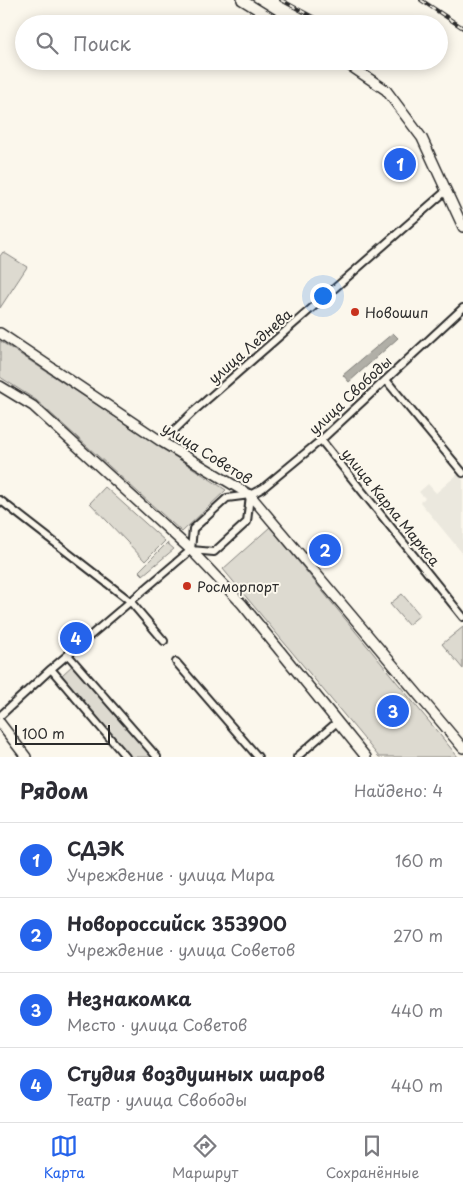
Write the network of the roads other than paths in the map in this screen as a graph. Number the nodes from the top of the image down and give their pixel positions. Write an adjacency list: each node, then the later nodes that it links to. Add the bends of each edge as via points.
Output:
1 (242, 0): 2 (street)
2 (266, 15)
3 (356, 70): 4 (street, via 386,90 422,138)
4 (446, 191): 5 (street); 11 (street, улица Леднева)
5 (463, 227)
6 (463, 308): 8 (street, улица Свободы)
7 (0, 333): 11 (street, улица Советов)
8 (386, 380): 10 (street, улица Свободы); 12 (street)
9 (0, 386): 15 (street, via 33,406)
10 (321, 440): 13 (street, улица Свободы); 17 (street, улица Карла Маркса)
11 (162, 442): 13 (street, улица Советов)
12 (463, 472)
13 (250, 496): 15 (street, улица Свободы, via 227,498 193,529); 15 (street, via 247,522 214,552); 25 (street, улица Советов)
14 (0, 500): 16 (street)
15 (191, 550): 16 (street); 23 (street, via 242,604)
16 (130, 602): 18 (street); 19 (street)
17 (461, 615)
18 (164, 641)
19 (68, 655): 21 (street); 28 (street)
20 (176, 662): 29 (street)
21 (51, 669): 22 (street); 27 (street)
22 (0, 716)
23 (337, 722): 30 (street); 31 (street)
24 (0, 723): 26 (street)
25 (463, 748)
26 (26, 757)
27 (126, 757)
28 (157, 757)
29 (258, 757)
30 (297, 757)
31 (366, 757)

